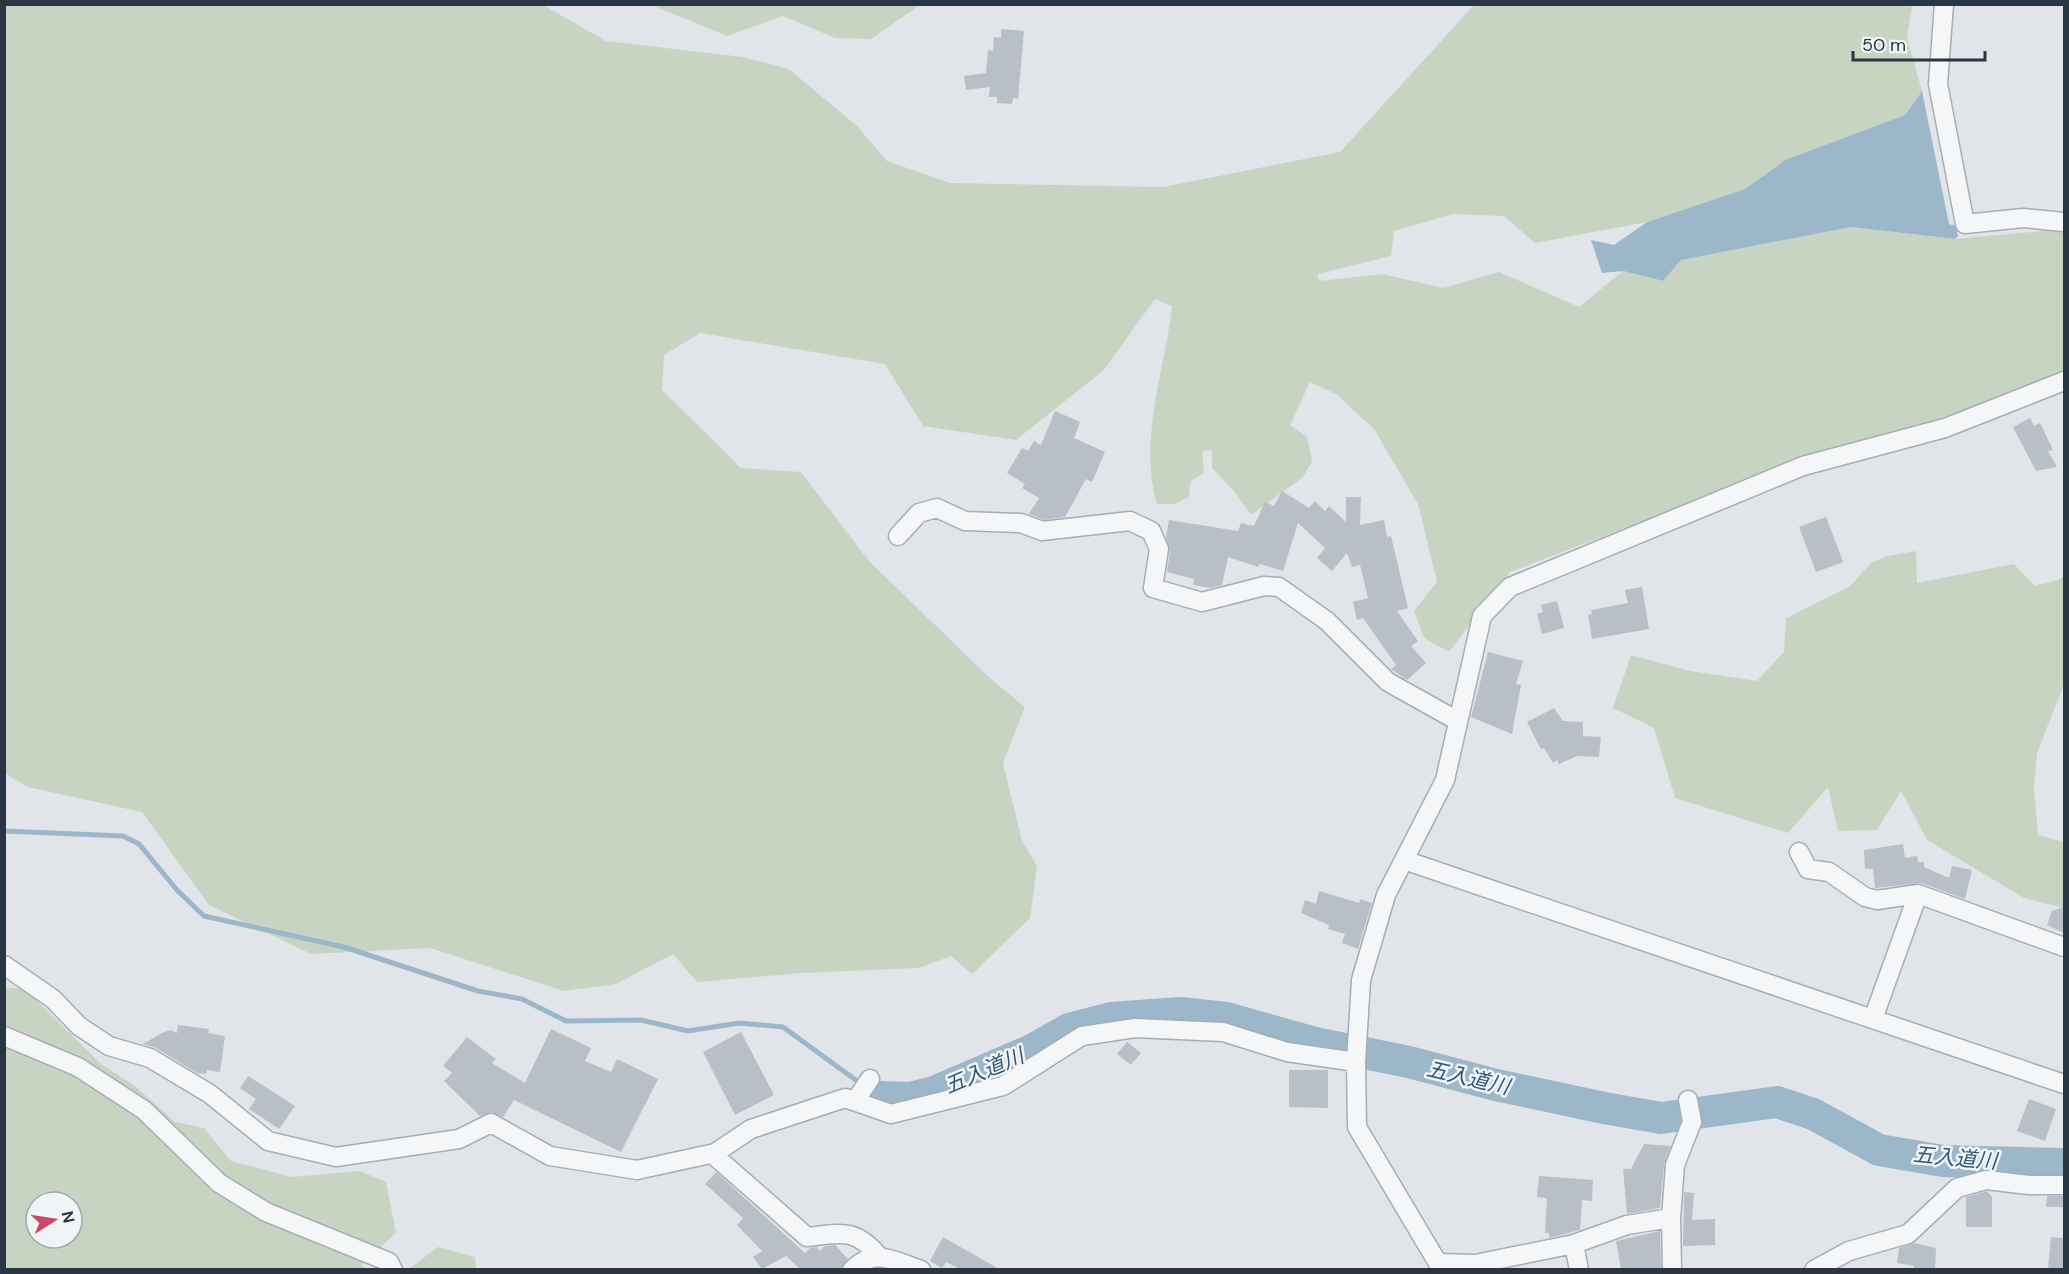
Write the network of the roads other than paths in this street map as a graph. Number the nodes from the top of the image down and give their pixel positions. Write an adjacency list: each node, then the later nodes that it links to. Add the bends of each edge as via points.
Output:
1 (1944, 4): 2 (street, via 1938,84 1965,224 2023,218)
2 (2064, 222)
3 (2064, 381): 5 (street, via 1945,428 1803,466 1510,587 1482,616)
4 (898, 537): 5 (street, via 919,513 937,508 965,521 1021,523 1042,531 1130,521 1151,531 1159,549 1153,588 1202,602 1264,586 1279,587 1327,621 1388,682)
5 (1456, 720): 7 (street, via 1445,780)
6 (1799, 852): 8 (street, via 1808,868 1829,872 1865,897 1877,900)
7 (1404, 860): 11 (street); 13 (street, via 1386,895 1361,980)
8 (1918, 894): 9 (street); 11 (street)
9 (2064, 947)
10 (4, 965): 18 (street, via 53,999 79,1026 109,1046 150,1058 210,1094 268,1142 336,1157 459,1140 491,1123 550,1156 637,1170)
11 (1873, 1019): 15 (street)
12 (4, 1036): 24 (street, via 78,1067 144,1110 219,1183 266,1212 389,1262)
13 (1356, 1062): 17 (street, via 1287,1052 1223,1032 1135,1028 1082,1036 1003,1086 891,1114); 23 (street, via 1358,1127)
14 (870, 1078): 17 (street)
15 (2064, 1084)
16 (1688, 1100): 20 (street, via 1692,1122 1675,1165)
17 (855, 1101): 18 (street, via 845,1098 751,1129)
18 (715, 1153): 22 (street, via 807,1237 842,1233 866,1241)
19 (2064, 1185): 29 (street, via 1986,1180 1957,1188 1908,1234 1849,1251)
20 (1671, 1218): 21 (street, via 1627,1225); 28 (street)
21 (1574, 1244): 23 (street, via 1475,1264); 27 (street)
22 (879, 1256): 25 (street, via 862,1259); 26 (street)
23 (1440, 1266)
24 (393, 1269)
25 (852, 1269)
26 (921, 1269)
27 (1579, 1269)
28 (1672, 1269)
29 (1814, 1269)

